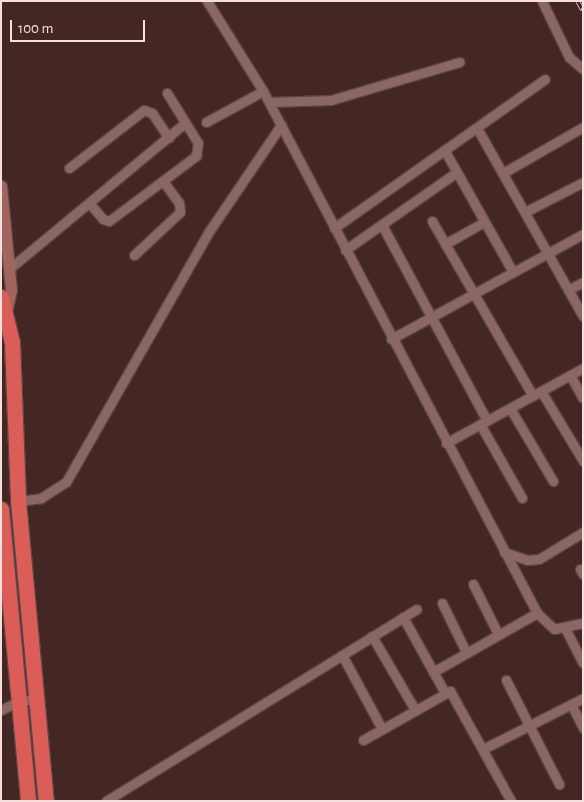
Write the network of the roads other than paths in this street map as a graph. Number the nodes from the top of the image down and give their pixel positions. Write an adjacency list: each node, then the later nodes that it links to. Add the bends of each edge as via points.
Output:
1 (207, 1): 6 (street)
2 (542, 1): 4 (street, via 569,57)
3 (459, 62): 8 (street, via 330,100)
4 (583, 69)
5 (545, 79): 13 (street)
6 (263, 91): 8 (street); 9 (street)
7 (167, 93): 10 (street)
8 (269, 102): 11 (street)
9 (206, 122)
10 (185, 123): 14 (street); 19 (street, via 198,143 199,152)
11 (281, 125): 27 (street); 54 (street, via 210,230 66,482 41,498)
12 (583, 127): 18 (street)
13 (477, 128): 15 (street); 18 (street)
14 (169, 138): 16 (street, via 152,113 144,110); 22 (street)
15 (445, 151): 17 (street); 27 (street)
16 (69, 168)
17 (456, 172): 25 (street); 26 (street)
18 (503, 172): 23 (street)
19 (163, 181): 22 (street, via 109,220 103,219); 32 (street, via 179,203 180,212)
20 (583, 182): 23 (street)
21 (1, 186): 33 (street)
22 (90, 204): 33 (street)
23 (525, 212): 31 (street)
24 (432, 221): 29 (street)
25 (484, 222): 29 (street); 34 (street)
26 (382, 225): 30 (street); 41 (street)
27 (334, 228): 30 (street)
28 (583, 234): 31 (street)
29 (445, 244): 37 (street)
30 (345, 250): 42 (street)
31 (548, 252): 34 (street); 36 (street)
32 (134, 255)
33 (9, 269): 40 (street, via 11,300)
34 (513, 272): 37 (street)
35 (583, 282): 36 (street)
36 (568, 290): 39 (street)
37 (473, 294): 41 (street); 46 (street)
38 (1, 297): 40 (highway)
39 (583, 316)
40 (5, 317): 54 (highway, via 12,342)
41 (431, 317): 42 (street); 49 (street)
42 (391, 339): 50 (street)
43 (583, 368): 44 (street)
44 (570, 375): 45 (street); 47 (street)
45 (542, 391): 46 (street); 51 (street)
46 (533, 396): 48 (street)
47 (583, 398)
48 (510, 408): 49 (street); 52 (street)
49 (484, 423): 50 (street); 53 (street)
50 (446, 443): 58 (street)
51 (583, 461)
52 (553, 481)
53 (522, 498)
54 (18, 504): 55 (street); 76 (highway)
55 (1, 509): 56 (highway)
56 (2, 525): 59 (highway)
57 (583, 532): 58 (street, via 539,559 527,560)
58 (504, 552): 63 (street)
59 (5, 580): 77 (highway)
60 (473, 584): 67 (street)
61 (442, 603): 69 (street)
62 (417, 608): 64 (street)
63 (537, 612): 66 (street, via 554,629); 67 (street)
64 (403, 617): 68 (street); 72 (street)
65 (583, 623): 66 (street)
66 (565, 628): 71 (street)
67 (498, 634): 69 (street)
68 (372, 636): 70 (street); 80 (street)
69 (466, 652): 72 (street)
70 (342, 655): 83 (street); 89 (street)
71 (583, 663)
72 (433, 672): 74 (street)
73 (506, 680): 81 (street)
74 (445, 693): 80 (street); 85 (street, via 454,693)
75 (583, 698): 78 (street)
76 (38, 699): 77 (street); 88 (highway)
77 (19, 701): 79 (street); 87 (highway)
78 (571, 704): 81 (street); 82 (street)
79 (1, 710)
80 (415, 710): 83 (street)
81 (529, 726): 85 (street); 86 (street)
82 (583, 728)
83 (382, 729): 84 (street)
84 (363, 740)
85 (484, 749): 90 (street)
86 (559, 784)
87 (28, 801)
88 (46, 801)
89 (106, 801)
90 (511, 801)

